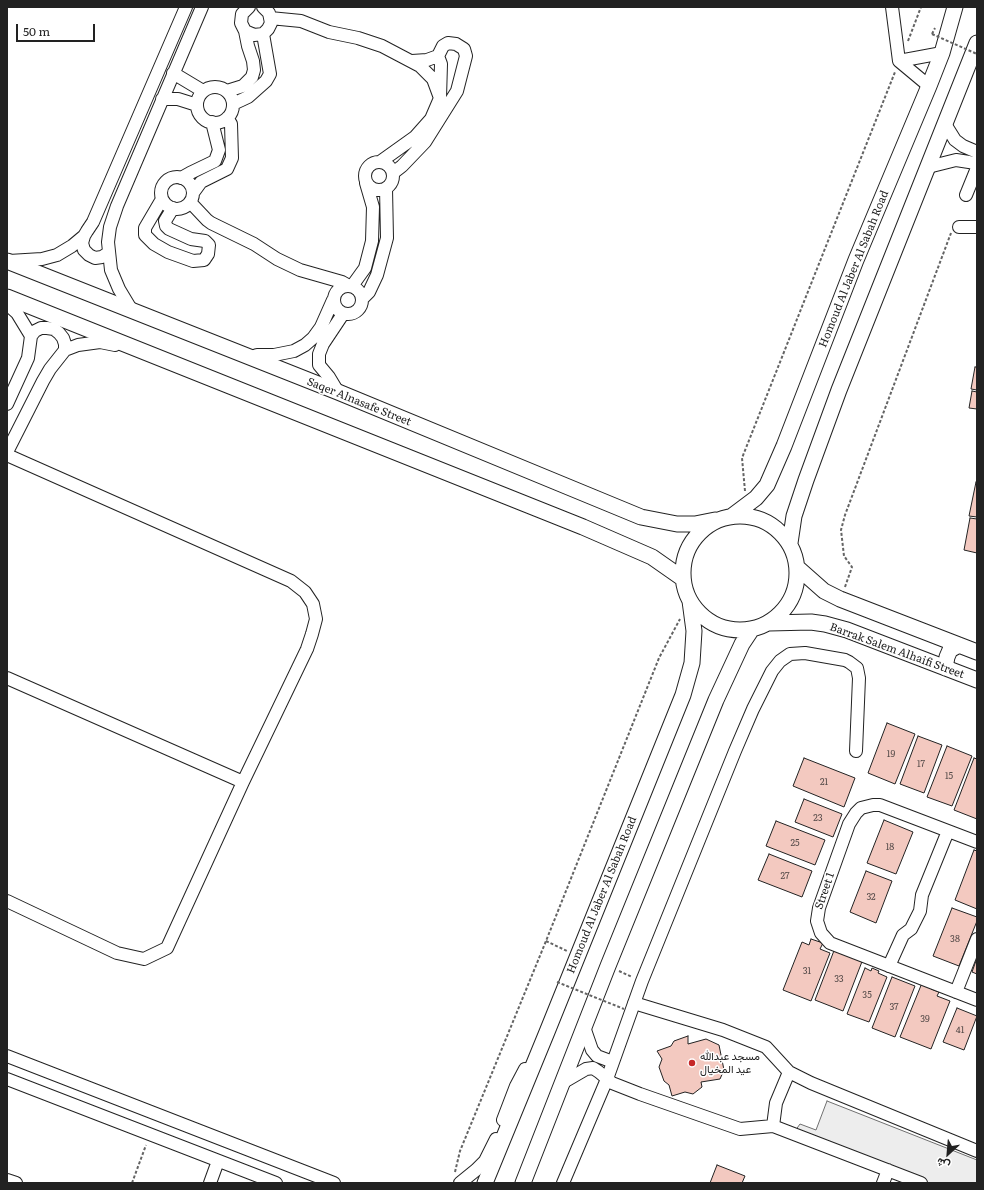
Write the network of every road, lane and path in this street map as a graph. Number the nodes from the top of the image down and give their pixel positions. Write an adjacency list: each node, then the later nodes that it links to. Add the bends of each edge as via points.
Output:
1 (186, 7): 45 (street, via 93,222)
2 (202, 7): 18 (street)
3 (249, 7): 9 (street, via 241,18)
4 (263, 7): 8 (street)
5 (892, 7): 17 (street)
6 (922, 7): 17 (path)
7 (955, 7): 13 (main road, Homoud Al Jaber Al Sabah Road)
8 (270, 18): 10 (street, via 270,27); 16 (street, via 301,21 328,32 358,38 382,46)
9 (245, 31): 10 (street, via 254,35); 21 (street, via 253,61 252,77 243,86)
10 (263, 34): 24 (street, via 270,74 248,97)
11 (932, 34): 14 (path, bridge)
12 (977, 43): 28 (main road)
13 (942, 53): 17 (street); 19 (main road, Homoud Al Jaber Al Sabah Road)
14 (977, 54)
15 (438, 56): 16 (street); 22 (street, via 441,64); 34 (street, via 443,46 448,43 464,49 466,56 457,91 426,142)
16 (412, 61): 22 (street, via 432,79)
17 (900, 61): 19 (street); 64 (path, via 742,458)
18 (173, 74): 20 (street); 23 (street)
19 (929, 86): 64 (main road, Homoud Al Jaber Al Sabah Road, via 856,260 767,485)
20 (203, 91): 21 (street, via 218,87); 25 (street)
21 (227, 91): 24 (street)
22 (440, 98): 30 (street, via 431,119 415,137)
23 (162, 99): 25 (street, via 178,99); 46 (street, via 117,206 110,227)
24 (233, 104): 26 (street)
25 (197, 105): 27 (street, via 200,115)
26 (228, 118): 27 (street); 39 (street, via 231,124 232,158 227,169 202,182)
27 (212, 122): 35 (street, via 219,150 215,161)
28 (945, 124): 29 (street, via 955,140); 32 (main road)
29 (977, 152)
30 (380, 162): 34 (street, via 388,166); 36 (street, via 368,166 364,174)
31 (977, 164): 32 (street, via 956,160)
32 (928, 167): 67 (main road, via 839,390 794,516)
33 (977, 168): 38 (street)
34 (393, 174): 37 (street, via 392,182)
35 (181, 178): 39 (street, via 189,184); 40 (street, via 171,178 164,184)
36 (366, 183): 37 (street, via 372,189); 49 (street, via 373,207 372,241 365,268)
37 (386, 188): 51 (street, via 387,238 377,275 369,292)
38 (966, 195)
39 (191, 197): 41 (street, via 187,206); 42 (street)
40 (162, 199): 41 (street); 41 (street, via 145,228 145,235 168,252 193,261 204,260 209,245 205,241 191,239 166,226 166,221)
41 (175, 209): 42 (street)
42 (207, 220): 48 (street, via 277,259)
43 (959, 227): 44 (street); 70 (path, via 949,234 845,515 841,530 844,556 852,567)
44 (977, 227)
45 (84, 236): 46 (street, via 82,243 89,255 96,258); 47 (street, via 57,255 42,259)
46 (108, 253): 54 (street, via 111,270)
47 (8, 261): 54 (main road, Saqer Alnasafe Street)
48 (318, 276): 49 (street); 52 (street)
49 (351, 286): 51 (street, via 358,290); 52 (street, via 338,290)
50 (7, 297): 57 (main road)
51 (363, 298): 55 (street, via 359,310 351,315)
52 (334, 299): 55 (street, via 335,307); 59 (street, via 317,333 305,345 294,351)
53 (7, 304): 56 (street, via 17,313)
54 (131, 309): 59 (main road, Saqer Alnasafe Street)
55 (343, 314): 60 (street, via 319,354 319,364)
56 (31, 336): 58 (street, via 41,328 54,329 63,338); 61 (street, via 28,358)
57 (137, 348): 58 (street, via 100,342); 69 (main road, via 582,527 652,558)
58 (65, 350): 62 (street, via 43,381)
59 (250, 358): 60 (main road, Saqer Alnasafe Street)
60 (338, 392): 66 (main road, Saqer Alnasafe Street, via 641,517 677,524)
61 (7, 404)
62 (7, 452)
63 (7, 456): 80 (street, via 291,581 305,592 313,604 316,619 312,634)
64 (746, 506): 65 (main road, Homoud Al Jaber Al Sabah Road)
65 (732, 516): 66 (main road); 67 (main road, via 749,516 765,521 779,530)
66 (715, 520): 69 (main road, via 701,530 690,544 683,561)
67 (790, 543): 68 (main road)
68 (798, 568): 70 (main road, via 824,591); 72 (main road, via 796,590 786,609)
69 (682, 578): 71 (main road)
70 (840, 599): 74 (main road)
71 (690, 601): 73 (main road, via 701,615 716,625 734,630); 85 (path, via 659,658); 86 (main road, Homoud Al Jaber Al Sabah Road, via 694,631 692,663 683,695)
72 (770, 623): 73 (main road); 76 (main road, Barrak Salem Alhaifi Street, via 811,622 840,628)
73 (752, 629): 87 (main road, via 742,644 716,700)
74 (959, 645): 75 (main road); 76 (main road, via 950,650)
75 (977, 652)
76 (945, 668): 78 (main road, Barrak Salem Alhaifi Street)
77 (7, 678): 80 (street)
78 (977, 680)
79 (856, 751): 93 (street, via 859,678 857,668 845,660 805,653 790,654 780,661 753,709)
80 (243, 782): 83 (street, via 167,948 144,959 117,953)
81 (948, 831): 82 (street, Street 1); 88 (street, via 922,895 920,911 911,929 903,935); 88 (street, Street 1, via 880,805 861,808 852,818 819,908 818,927 830,943)
82 (977, 842)
83 (7, 901)
84 (977, 938): 91 (street)
85 (546, 941): 86 (path); 108 (path, via 460,1151)
86 (578, 954): 95 (main road, Homoud Al Jaber Al Sabah Road)
87 (608, 966): 89 (path); 94 (main road)
88 (889, 966): 91 (street, Street 1)
89 (636, 979)
90 (557, 982): 93 (path, bridge)
91 (956, 992): 92 (street, Street 1)
92 (977, 1000)
93 (629, 1006): 97 (street); 98 (street, via 723,1030 766,1048)
94 (584, 1027): 97 (street, via 592,1050 597,1056); 101 (main road)
95 (547, 1032): 108 (street, via 516,1086 485,1161 476,1170); 114 (main road, Homoud Al Jaber Al Sabah Road)
96 (7, 1056): 113 (street)
97 (613, 1062): 100 (street)
98 (789, 1072): 102 (street, via 776,1103); 104 (street)
99 (7, 1078): 103 (street)
100 (607, 1079): 101 (street, via 593,1068 586,1068); 102 (street, via 640,1094 740,1129); 116 (street)
101 (562, 1083): 115 (main road)
102 (773, 1126): 106 (street)
103 (150, 1134): 105 (street); 110 (path)
104 (977, 1151)
105 (218, 1161): 111 (street); 112 (street)
106 (888, 1170): 117 (street); 118 (street)
107 (7, 1180): 109 (street)
108 (457, 1180)
109 (16, 1183)
110 (132, 1183)
111 (210, 1183)
112 (276, 1183)
113 (334, 1183)
114 (485, 1183)
115 (523, 1183)
116 (563, 1183)
117 (883, 1183)
118 (921, 1183)

